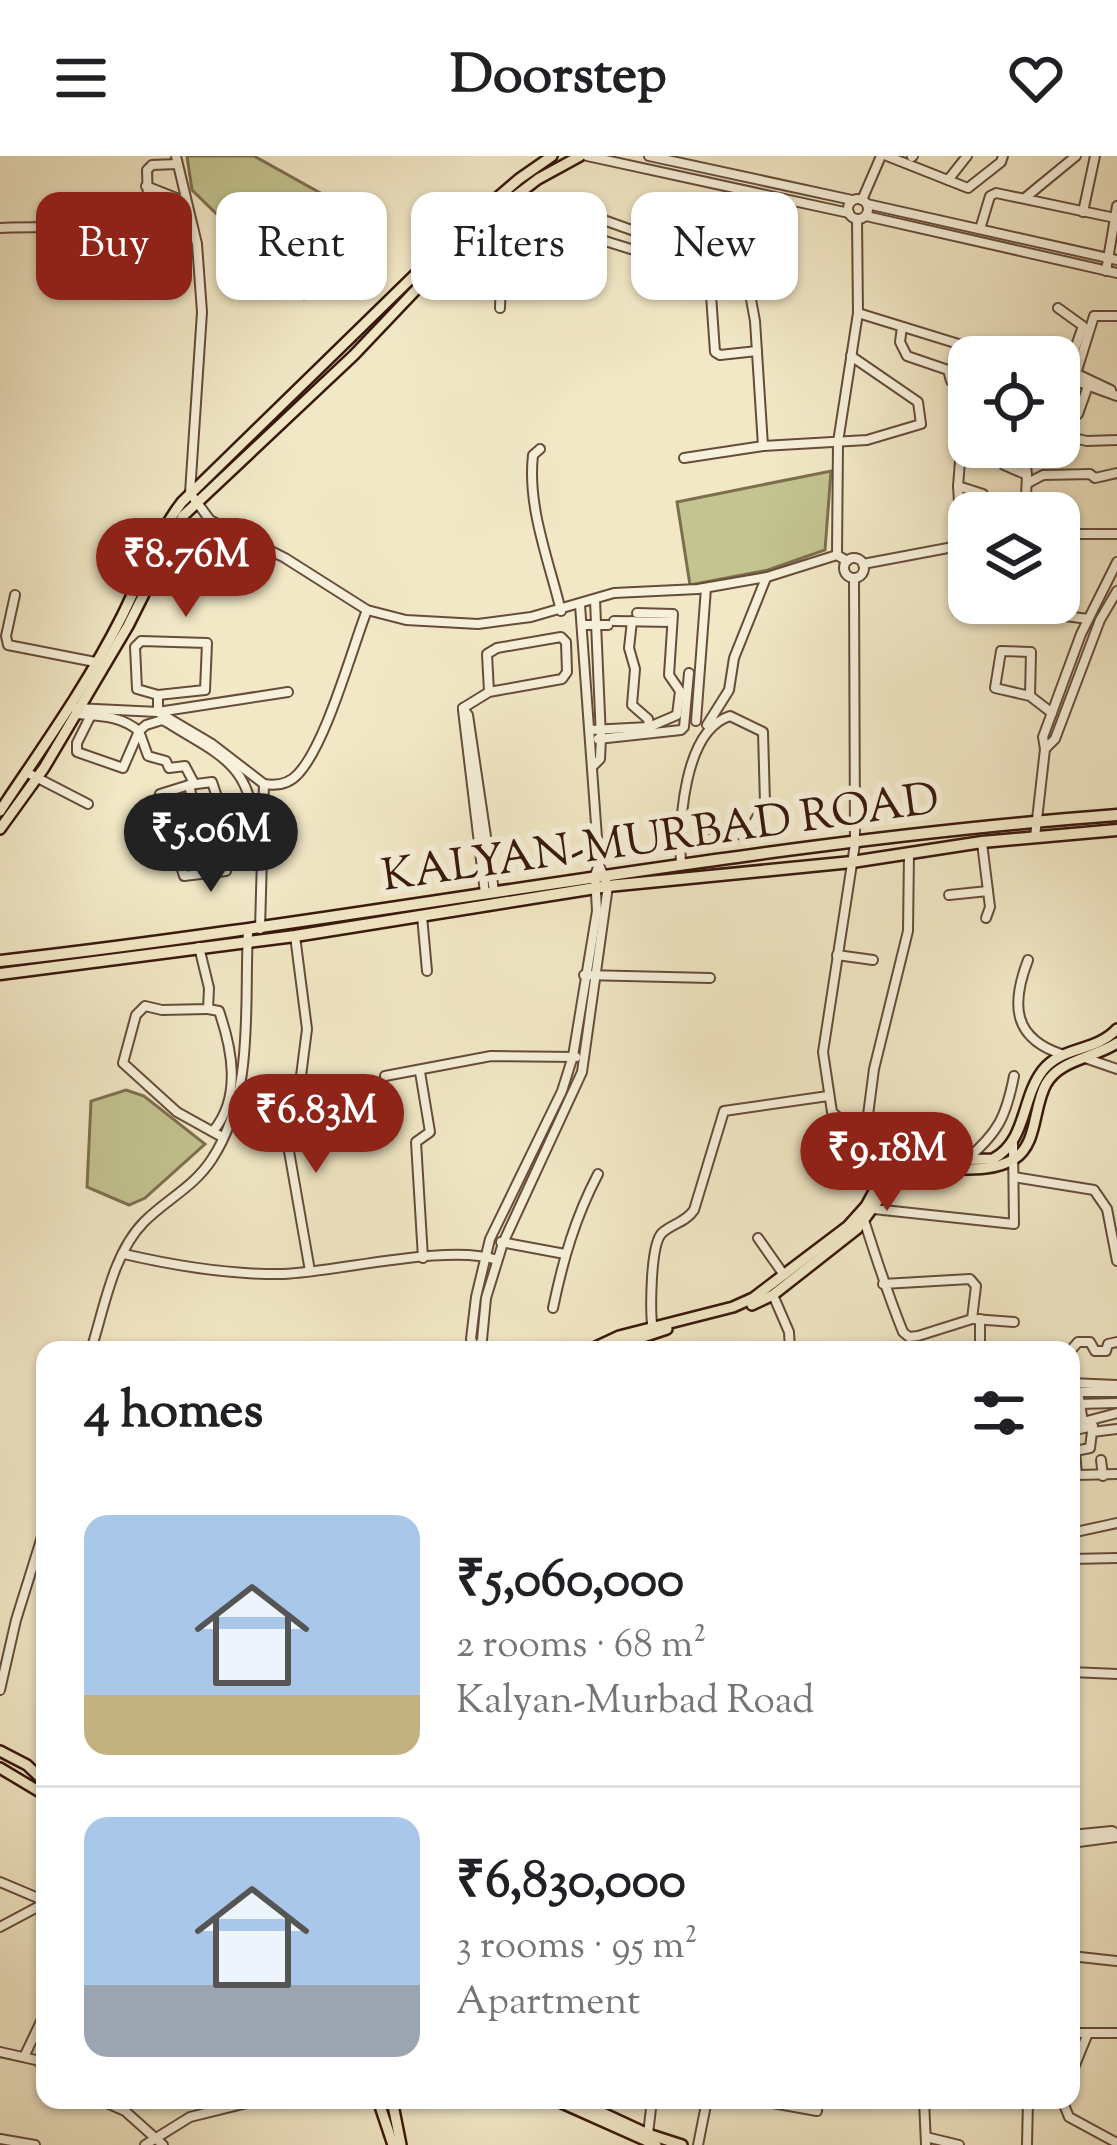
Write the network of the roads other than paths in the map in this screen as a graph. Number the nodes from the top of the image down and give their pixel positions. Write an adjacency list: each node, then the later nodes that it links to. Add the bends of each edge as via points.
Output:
1 (552, 156): 14 (main road)
2 (584, 156): 15 (main road); 20 (street)
3 (649, 156): 17 (street)
4 (884, 156): 10 (street); 17 (street)
5 (968, 156): 10 (street)
6 (1003, 156): 10 (street, via 973,187)
7 (1076, 156): 16 (street)
8 (1095, 156): 19 (street)
9 (176, 160): 11 (street, via 152,165); 13 (street)
10 (948, 180)
11 (146, 186): 12 (street); 24 (street, via 144,212 114,224)
12 (161, 192)
13 (184, 192)
14 (510, 192)
15 (516, 192)
16 (1025, 198): 19 (street); 25 (street, via 990,196)
17 (861, 201): 20 (street); 20 (street); 25 (street)
18 (1117, 206): 21 (street)
19 (1083, 212): 21 (street)
20 (857, 216): 27 (street); 35 (street)
21 (1115, 218): 26 (street)
22 (192, 225): 66 (street, via 202,312)
23 (557, 226): 23 (street, via 567,207 658,245 650,255)
24 (0, 228)
25 (980, 230): 26 (street)
26 (1113, 259): 27 (street)
27 (1112, 272)
28 (411, 283): 40 (main road)
29 (411, 295): 43 (main road)
30 (500, 300): 33 (street)
31 (711, 300): 41 (street, via 715,352)
32 (750, 300): 41 (street)
33 (500, 308)
34 (1058, 308): 38 (street, via 1082,323)
35 (858, 313): 37 (street); 44 (street)
36 (1117, 316): 42 (street, via 1094,316)
37 (902, 327): 39 (street); 45 (street, via 907,356)
38 (1078, 336)
39 (948, 341)
40 (344, 346): 43 (main road); 66 (main road)
41 (757, 350): 54 (street)
42 (1080, 353)
43 (354, 356): 66 (main road)
44 (851, 356): 53 (street); 53 (street, via 918,402 923,416 905,430)
45 (948, 370)
46 (1080, 380): 49 (street)
47 (1080, 382): 48 (street)
48 (1088, 386): 49 (street); 50 (street)
49 (1114, 391)
50 (1080, 408)
51 (1080, 440): 52 (street)
52 (1117, 440)
53 (838, 442): 54 (street); 70 (street)
54 (763, 446): 56 (street)
55 (540, 449): 82 (street, via 532,455 535,506)
56 (684, 458)
57 (959, 468): 62 (street)
58 (1009, 468): 61 (street)
59 (1026, 468): 61 (street)
60 (1117, 473): 61 (street)
61 (1028, 479): 65 (street)
62 (958, 485): 63 (street); 64 (street)
63 (958, 492)
64 (977, 492)
65 (1029, 492)
66 (192, 498): 81 (street, via 210,520); 85 (main road, via 160,530)
67 (1080, 534): 68 (street)
68 (1117, 534)
69 (948, 548): 73 (street)
70 (836, 555): 71 (street); 74 (street)
71 (847, 561): 73 (street); 75 (street, via 845,573)
72 (1117, 562): 86 (street)
73 (863, 564): 75 (street)
74 (767, 577): 76 (street); 103 (street, via 729,690)
75 (854, 578): 120 (street)
76 (706, 588): 79 (street); 99 (street)
77 (1117, 591): 104 (street)
78 (15, 595): 89 (street, via 8,645)
79 (595, 600): 80 (street); 88 (street)
80 (580, 605): 82 (street); 87 (street)
81 (367, 610): 82 (street, via 478,624); 107 (street, via 328,720 299,773)
82 (561, 611)
83 (634, 617): 88 (street); 100 (street, via 632,705); 100 (street, via 673,614 669,675 680,691 677,715)
84 (1080, 617): 86 (street)
85 (126, 619): 89 (main road); 95 (main road)
86 (1088, 619): 97 (street)
87 (584, 625): 88 (street); 102 (street)
88 (596, 625): 102 (street)
89 (95, 662): 95 (main road)
90 (689, 673): 102 (street, via 680,730)
91 (288, 692): 96 (street)
92 (489, 692): 92 (street, via 562,679 566,642 550,637 487,654); 126 (street, via 463,708)
93 (158, 695): 93 (street, via 205,690 207,644 137,643 135,685); 96 (street)
94 (1030, 696): 94 (street, via 995,688 1001,650 1031,652); 97 (street)
95 (75, 710): 96 (street); 98 (street); 105 (main road)
96 (158, 712): 107 (street)
97 (1052, 713): 104 (street)
98 (92, 715): 101 (street); 101 (street, via 77,752 115,768 127,763)
99 (696, 721)
100 (649, 727): 102 (street)
101 (140, 731): 106 (street, via 148,756 185,766); 112 (street, via 162,720 236,769)
102 (596, 734): 124 (street)
103 (698, 740)
104 (1045, 749): 111 (street)
105 (31, 775): 108 (street); 110 (main road)
106 (191, 784): 113 (street, via 212,782); 115 (street); 118 (street, via 161,790)
107 (264, 784): 112 (street)
108 (88, 804)
109 (1117, 815): 111 (highway, KALYAN-MURBAD ROAD)
110 (1, 820)
111 (1036, 821): 116 (street); 120 (highway, KALYAN-MURBAD ROAD)
112 (258, 824): 113 (street); 131 (street)
113 (225, 830): 115 (street); 118 (street, via 226,871 184,876)
114 (1117, 830): 116 (highway)
115 (201, 836): 118 (street)
116 (1035, 837): 119 (highway)
117 (710, 839): 123 (street, via 747,835 765,803 763,732 730,716 708,730 686,783)
118 (173, 841)
119 (982, 842): 121 (highway); 125 (street)
120 (855, 844): 122 (street); 123 (highway, KALYAN-MURBAD ROAD)
121 (909, 854): 122 (highway); 160 (street, via 908,931)
122 (853, 862): 124 (highway); 135 (street)
123 (681, 865): 124 (highway, KALYAN-MURBAD ROAD)
124 (601, 878): 126 (highway, KALYAN-MURBAD ROAD); 128 (highway); 141 (street)
125 (988, 891): 127 (street); 130 (street)
126 (489, 892): 129 (highway, KALYAN-MURBAD ROAD)
127 (949, 895)
128 (422, 916): 129 (highway); 139 (street)
129 (373, 917): 131 (highway, KALYAN-MURBAD ROAD); 132 (highway)
130 (986, 918)
131 (254, 936): 132 (highway); 133 (highway); 134 (highway, KALYAN-MURBAD ROAD); 159 (street, via 243,1072)
132 (295, 936): 151 (street, via 307,1029)
133 (200, 947): 134 (highway); 143 (street)
134 (108, 954): 138 (highway, KALYAN-MURBAD ROAD); 140 (highway)
135 (837, 955): 136 (street); 157 (street, via 823,1052)
136 (873, 960)
137 (1028, 960): 146 (street, via 1018,986 1024,1030)
138 (0, 961)
139 (427, 970)
140 (0, 974)
141 (590, 975): 142 (street); 147 (street)
142 (710, 978)
143 (208, 1009): 158 (street, via 219,1010 233,1073); 158 (street, via 145,1006 122,1060 177,1112)
144 (1117, 1029): 146 (main road, via 1098,1045)
145 (1117, 1043): 148 (main road)
146 (1059, 1055): 148 (street); 161 (main road, via 1035,1082)
147 (578, 1057): 150 (street, via 491,1056); 155 (street); 156 (street)
148 (1084, 1058): 149 (street); 162 (main road, via 1046,1084)
149 (1117, 1070)
150 (420, 1072): 152 (street); 175 (street, via 430,1132 416,1142)
151 (301, 1076): 154 (street); 179 (street, via 287,1103 286,1134)
152 (385, 1076)
153 (1013, 1076): 163 (street, via 1006,1115)
154 (323, 1089)
155 (562, 1091): 156 (street); 169 (street)
156 (573, 1096): 171 (street)
157 (828, 1096): 160 (street, via 832,1112); 187 (street, via 724,1111 694,1210 659,1237)
158 (213, 1131): 159 (street)
159 (222, 1137): 173 (street, via 214,1158 142,1224)
160 (865, 1140): 164 (street)
161 (1013, 1144): 162 (street); 163 (main road, via 993,1159)
162 (1015, 1159): 163 (main road, via 995,1167); 166 (street)
163 (964, 1162): 164 (main road)
164 (891, 1172): 167 (main road); 168 (main road)
165 (598, 1174): 172 (street)
166 (1014, 1177): 167 (street, via 1014,1224); 178 (street, via 1094,1190 1107,1209)
167 (874, 1209): 168 (main road)
168 (862, 1218): 176 (main road); 181 (street)
169 (490, 1238): 171 (street); 174 (street)
170 (758, 1238): 180 (street)
171 (503, 1243): 172 (street); 177 (street)
172 (565, 1253): 184 (street)
173 (124, 1254): 179 (street, via 236,1272); 189 (street)
174 (484, 1255): 175 (street); 177 (street); 183 (street)
175 (423, 1258): 179 (street)
176 (814, 1259): 180 (main road); 182 (main road)
177 (497, 1260): 183 (street)
178 (1117, 1261)
179 (310, 1270)
180 (785, 1276): 182 (main road)
181 (884, 1284): 185 (street, via 970,1279); 185 (street, via 909,1337)
182 (772, 1291): 187 (main road, via 735,1312); 193 (street)
183 (481, 1298): 190 (street)
184 (554, 1309)
185 (976, 1319): 186 (street); 194 (street)
186 (1013, 1322)
187 (652, 1330): 188 (main road)
188 (621, 1339): 191 (main road); 192 (main road)
189 (94, 1341)
190 (477, 1341)
191 (615, 1341)
192 (618, 1341)
193 (790, 1341)
194 (979, 1341)
195 (1080, 1342): 196 (street, via 1106,1351)
196 (1117, 1342)
197 (1080, 1385): 198 (street)
198 (1117, 1388)
199 (1117, 1403): 200 (street)
200 (1080, 1404)
201 (1080, 1411): 202 (street, via 1083,1422)
202 (1117, 1415): 203 (street)
203 (1080, 1429)
204 (1117, 1429): 205 (street, via 1092,1432 1090,1448)
205 (1080, 1450)
206 (1101, 1460): 209 (street)
207 (1117, 1474): 209 (street)
208 (1080, 1475): 209 (street)
209 (1103, 1476)
210 (1117, 1523): 211 (street)
211 (1080, 1531)
212 (36, 1556): 216 (street)
213 (1117, 1558): 214 (street)
214 (1080, 1559)
215 (0, 1615): 216 (street)
216 (16, 1620): 219 (street)
217 (1080, 1672): 218 (street)
218 (1117, 1674)
219 (0, 1690)
220 (0, 1751): 222 (main road)
221 (0, 1768): 223 (main road)
222 (36, 1773)
223 (36, 1790)
224 (1117, 1836): 225 (street)
225 (1080, 1837)
226 (0, 1882): 227 (street)
227 (36, 1898)
228 (36, 1907): 229 (street)
229 (0, 1928)
230 (1080, 1957): 231 (street)
231 (1116, 1961)
232 (36, 2032): 238 (street)
233 (1080, 2033): 234 (street)
234 (1088, 2033): 235 (street); 237 (street)
235 (1117, 2033)
236 (0, 2052): 238 (street)
237 (1080, 2053)
238 (24, 2057): 239 (street)
239 (36, 2062)
240 (123, 2109): 259 (street)
241 (191, 2109): 254 (street)
242 (222, 2109): 254 (street)
243 (381, 2109): 263 (main road)
244 (393, 2109): 263 (main road)
245 (571, 2109): 256 (main road)
246 (591, 2109): 257 (main road)
247 (651, 2109): 257 (street)
248 (705, 2109): 265 (street)
249 (807, 2109): 253 (street)
250 (924, 2109): 258 (street)
251 (1028, 2109): 267 (street)
252 (1066, 2109): 260 (street)
253 (818, 2111)
254 (190, 2117): 259 (street)
255 (0, 2139): 261 (street)
256 (625, 2140): 257 (main road)
257 (649, 2141): 264 (main road)
258 (926, 2141): 266 (street)
259 (161, 2142): 262 (street)
260 (1117, 2143)
261 (35, 2145)
262 (146, 2145)
263 (397, 2145)
264 (682, 2145)
265 (698, 2145)
266 (959, 2145)
267 (1027, 2145)

